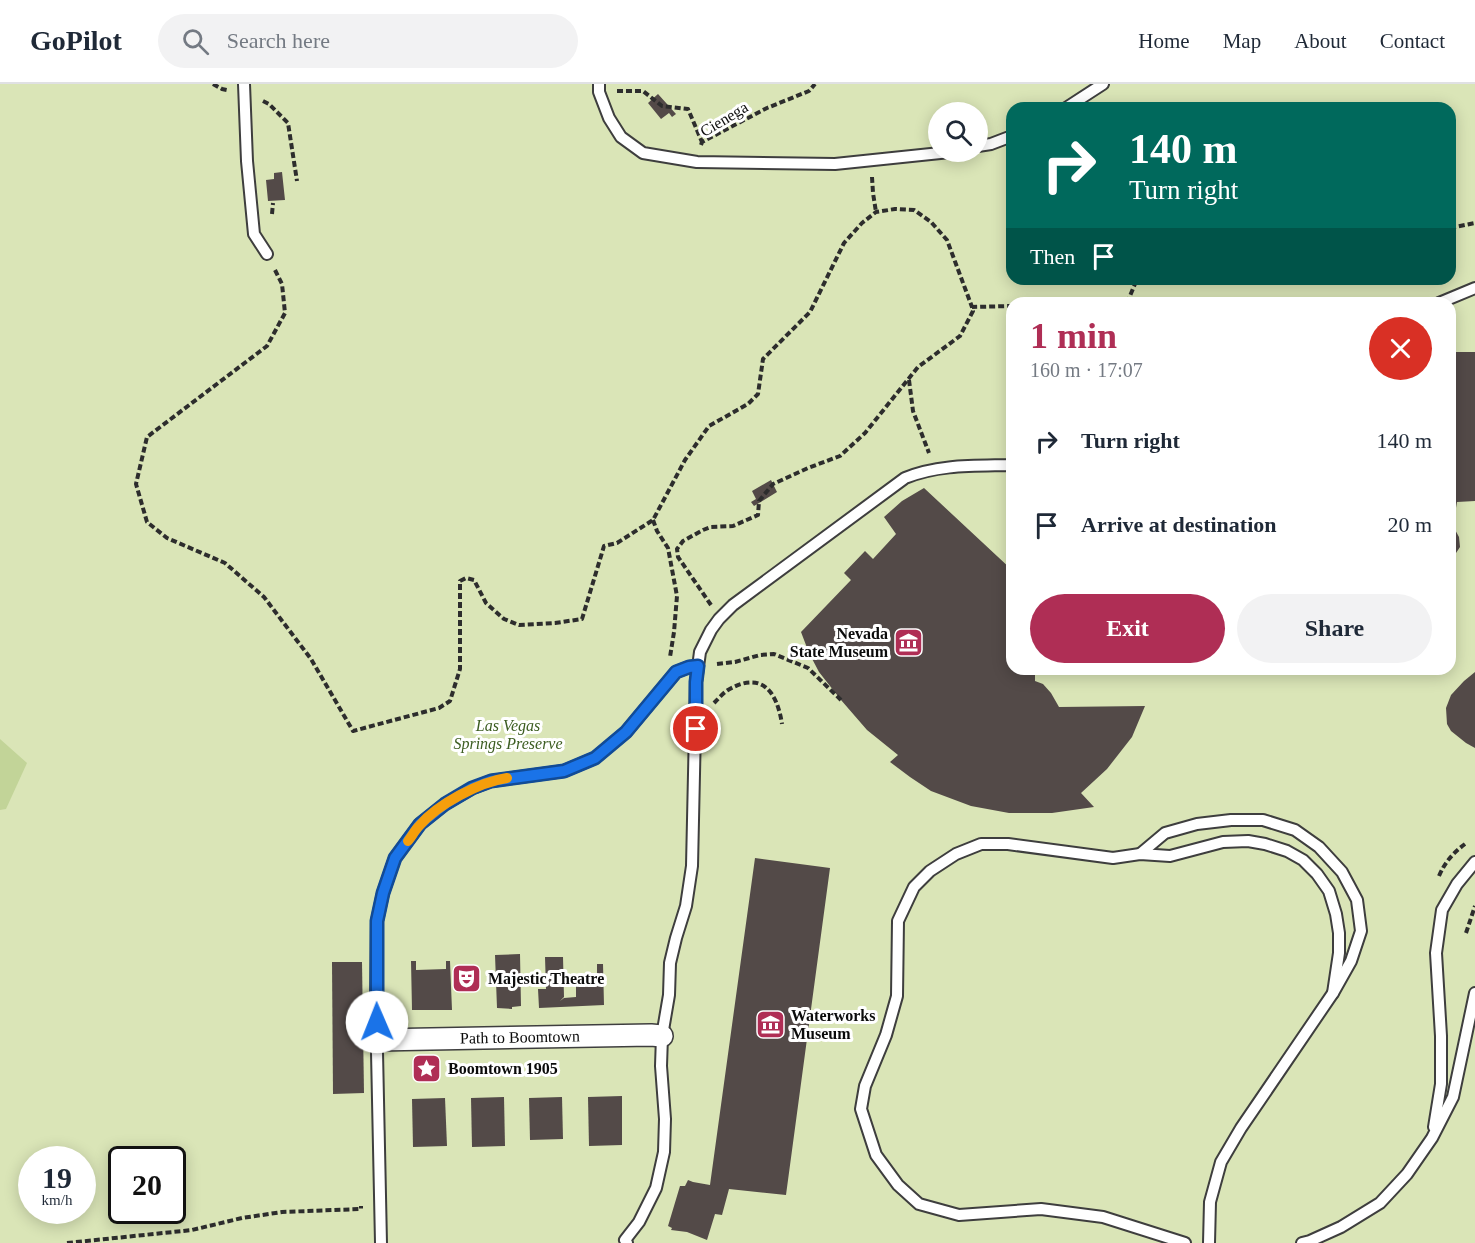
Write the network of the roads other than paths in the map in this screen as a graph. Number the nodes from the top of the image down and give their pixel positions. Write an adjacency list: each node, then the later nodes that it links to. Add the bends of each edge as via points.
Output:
1 (599, 84): 7 (lane, via 609,118 621,137 643,153 697,162 835,165)
2 (1103, 84): 4 (lane)
3 (244, 89): 8 (lane, via 254,234)
4 (1075, 102)
5 (1006, 138): 6 (lane)
6 (988, 144)
7 (928, 154)
8 (267, 254)
9 (1475, 288): 10 (lane)
10 (1453, 297)
11 (1006, 465): 12 (lane, via 937,468 905,478 733,605 711,630)
12 (698, 666): 17 (lane, via 692,866 670,963); 18 (lane, via 676,672 626,732 595,758 564,771 491,781 472,788 420,824 395,858 377,921)
13 (1140, 854): 15 (lane, via 1170,856 1223,842 1248,841 1287,851 1303,860 1329,891 1336,914 1339,953); 15 (lane, via 1165,833 1231,820 1263,820 1294,830 1319,847 1342,872 1357,900 1361,931); 22 (lane, via 1113,858 981,844 930,871 914,887 898,921 897,996 865,1086 861,1109 876,1155 898,1185 919,1204 959,1215 1041,1209 1103,1217)
14 (1475, 862): 19 (lane, via 1443,910 1436,953 1441,1084)
15 (1334, 993): 23 (lane, via 1221,1162 1210,1202)
16 (1475, 993): 19 (lane, via 1453,1096)
17 (662, 1036): 18 (street, Path to Boomtown); 20 (lane, via 664,1152 656,1188)
18 (378, 1040): 21 (lane)
19 (1432, 1138): 24 (lane, via 1380,1203 1341,1227)
20 (624, 1242)
21 (381, 1243)
22 (1185, 1243)
23 (1209, 1243)
24 (1302, 1243)

